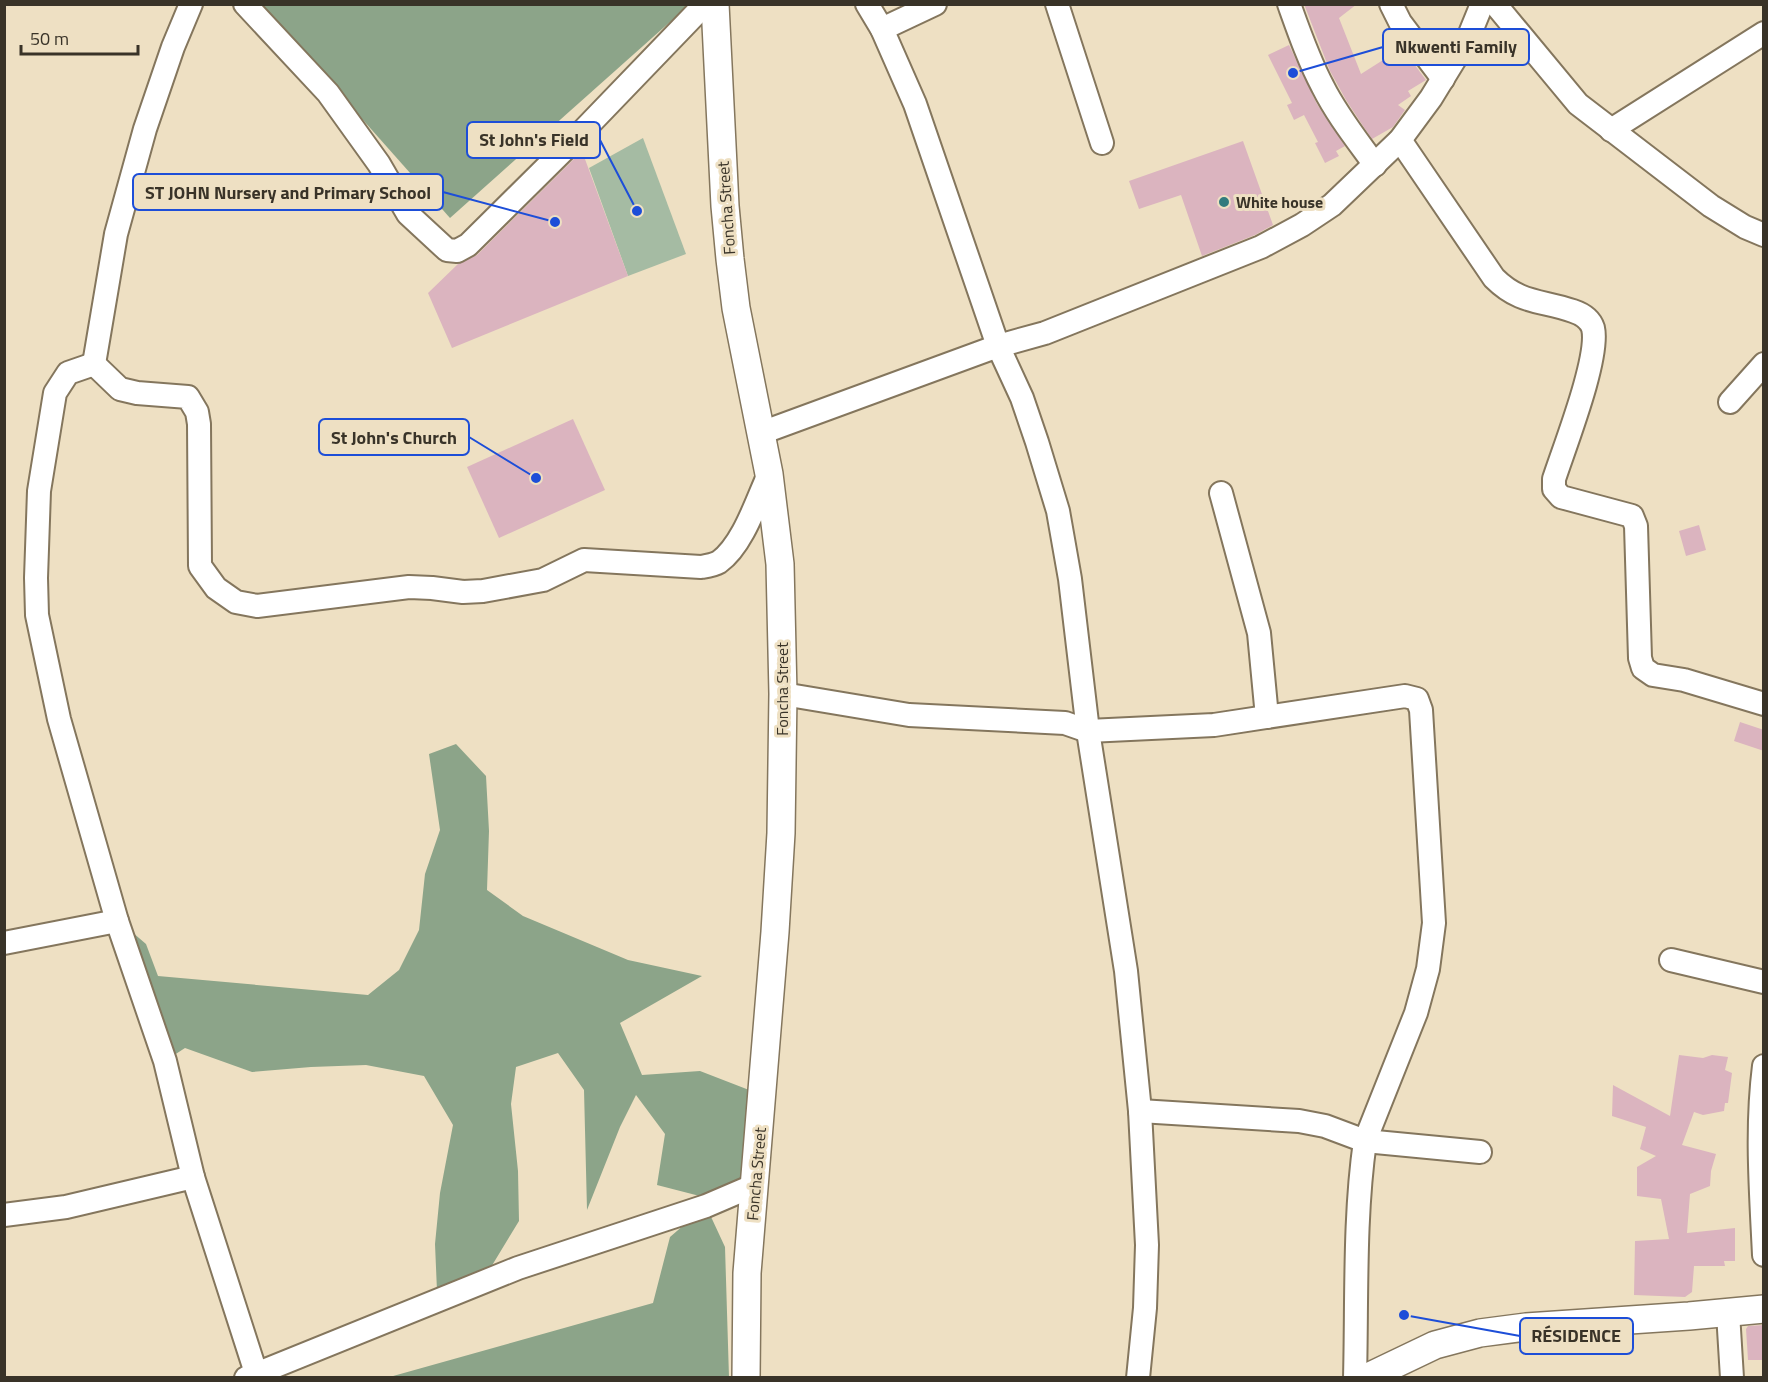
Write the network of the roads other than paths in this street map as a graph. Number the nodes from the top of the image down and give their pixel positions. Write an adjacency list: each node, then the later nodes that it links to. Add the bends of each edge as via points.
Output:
1 (191, 4): 21 (street, via 145,129 116,234)
2 (245, 4): 3 (street, via 328,93 379,164 408,214 447,250 457,252 576,138)
3 (705, 4)
4 (716, 4): 24 (main road, Foncha Street, via 724,206 736,308)
5 (867, 4): 12 (street)
6 (935, 4): 12 (street)
7 (1057, 4): 17 (street)
8 (1289, 4): 18 (street, via 1323,87)
9 (1391, 4): 14 (street)
10 (1482, 4): 14 (street, via 1469,36)
11 (1495, 4): 15 (street, via 1572,96)
12 (882, 29): 20 (street, via 915,105)
13 (1764, 33): 15 (street)
14 (1443, 79): 16 (street)
15 (1611, 130): 19 (street, via 1711,206)
16 (1400, 140): 18 (street); 28 (street, via 1494,278 1520,297 1574,311 1588,319 1593,330 1587,378 1554,489 1561,497 1632,516 1636,526 1643,668 1653,675 1684,680)
17 (1102, 143)
18 (1375, 165): 20 (street, via 1332,205 1261,247 1045,333)
19 (1764, 235)
20 (998, 346): 24 (street); 30 (street, via 1022,398 1058,511)
21 (94, 364): 25 (street, via 120,389 188,397 199,424 200,566 216,588 236,602 257,606 409,587 483,591 543,580 584,560 701,567 717,564 737,542); 31 (street, via 68,373 55,393 39,491 37,615 59,719)
22 (1764, 364): 23 (street)
23 (1730, 402)
24 (761, 433): 25 (main road, Foncha Street)
25 (770, 474): 27 (main road, Foncha Street, via 780,564)
26 (1221, 493): 29 (street, via 1258,633)
27 (783, 694): 30 (street, via 909,715 1065,723); 40 (main road, Foncha Street, via 781,832)
28 (1764, 705)
29 (1267, 717): 30 (street); 37 (street, via 1405,696 1417,699 1421,710 1434,923 1428,969 1416,1012)
30 (1089, 731): 36 (street, via 1126,971)
31 (117, 921): 32 (street); 39 (street, via 165,1061)
32 (4, 943)
33 (1671, 960): 34 (street)
34 (1764, 982)
35 (1764, 1066): 42 (street, via 1759,1153)
36 (1140, 1111): 37 (street, via 1299,1120 1325,1125); 48 (street, via 1147,1245)
37 (1365, 1141): 38 (street); 46 (street, via 1358,1236)
38 (1480, 1152)
39 (193, 1176): 41 (street, via 66,1207); 45 (street)
40 (755, 1185): 45 (street, via 706,1206 518,1268); 47 (main road, Foncha Street, via 747,1274)
41 (4, 1215)
42 (1764, 1256)
43 (1764, 1309): 44 (main road)
44 (1728, 1312): 46 (main road, via 1480,1333 1435,1346); 49 (street)
45 (252, 1376)
46 (1369, 1376)
47 (746, 1377)
48 (1138, 1377)
49 (1732, 1377)

